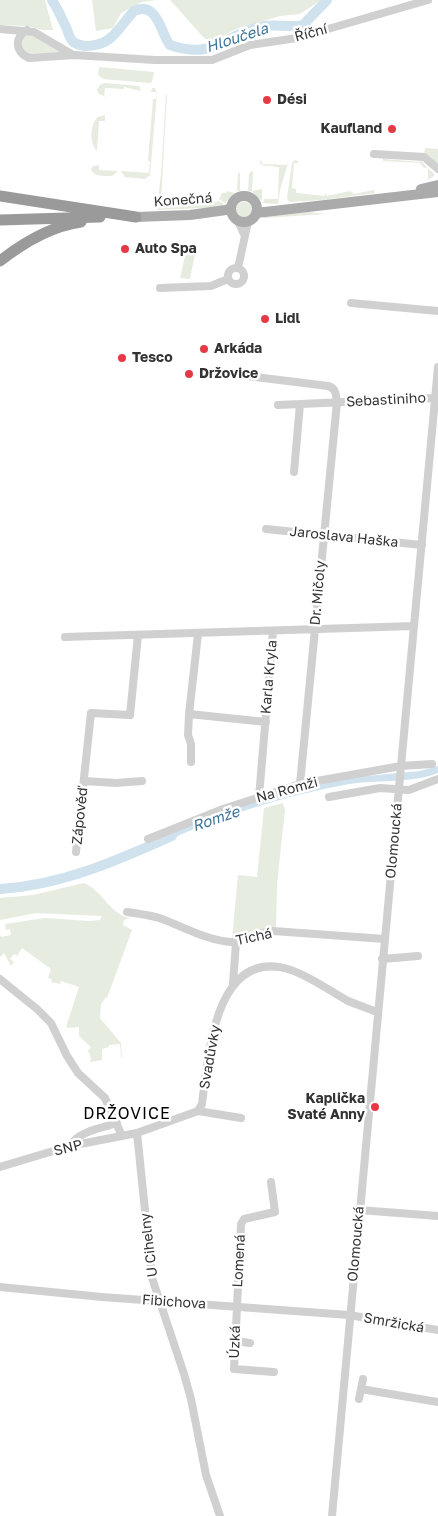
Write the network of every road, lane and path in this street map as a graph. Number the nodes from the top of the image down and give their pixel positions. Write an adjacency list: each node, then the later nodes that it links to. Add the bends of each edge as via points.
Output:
1 (428, 0): 4 (street, Říční, via 296,38 250,45 210,60)
2 (0, 29): 3 (street, Říční)
3 (26, 30): 4 (street, Říční); 4 (street, Říční, via 17,41 20,52 26,57)
4 (74, 55)
5 (374, 154): 6 (street)
6 (410, 156): 7 (street, via 424,157); 8 (street, via 421,158)
7 (438, 169)
8 (438, 176)
9 (438, 184): 12 (main road, Konečná)
10 (438, 192): 12 (main road, Konečná)
11 (0, 196): 15 (highway)
12 (401, 196): 13 (main road, Konečná)
13 (256, 210): 16 (main road, via 251,220); 16 (main road, Konečná, via 252,200 244,197 234,201)
14 (122, 217): 15 (highway); 17 (highway); 18 (highway, via 74,223 47,232)
15 (136, 217): 16 (main road, Konečná, via 227,214)
16 (237, 217): 19 (street, via 244,234)
17 (0, 220)
18 (0, 261)
19 (238, 268): 20 (street, via 229,272); 20 (street, via 244,274 241,283 234,284)
20 (228, 279): 21 (street, via 212,286)
21 (160, 288)
22 (351, 303): 23 (street)
23 (438, 311)
24 (438, 367): 26 (street, Olomoucká)
25 (232, 374): 27 (street, Sebastiniho, via 328,386 335,390)
26 (435, 398): 27 (street, Sebastiniho); 33 (street, Olomoucká)
27 (337, 402): 28 (street, Sebastiniho); 32 (street, Dr. Mičoly)
28 (300, 404): 29 (street, Sebastiniho); 30 (street)
29 (278, 405)
30 (294, 472)
31 (266, 529): 32 (street, Jaroslava Haška)
32 (323, 534): 33 (street, Jaroslava Haška); 35 (street, Dr. Mičoly)
33 (422, 545): 34 (street, Olomoucká)
34 (414, 626): 35 (street); 44 (street, Olomoucká)
35 (315, 630): 36 (street); 48 (street, Dr. Mičoly)
36 (273, 631): 37 (street); 41 (street, Karla Kryla)
37 (198, 634): 38 (street); 40 (street)
38 (138, 635): 39 (street); 46 (street, Zápověď, via 130,715 91,713)
39 (65, 637)
40 (189, 714): 41 (street, Karla Kryla); 42 (street)
41 (266, 722): 50 (street, Karla Kryla)
42 (191, 762)
43 (432, 764): 44 (street, Na Romži)
44 (401, 766): 48 (street, Na Romži); 49 (street, Olomoucká)
45 (438, 779): 49 (street, Na Romži, via 413,789)
46 (84, 780): 47 (street, Zápověď); 53 (street, Zápověď)
47 (142, 781)
48 (300, 784): 50 (street, Na Romži)
49 (399, 788): 51 (street, Na Romži); 55 (street, Olomoucká)
50 (259, 797): 52 (street, Na Romži)
51 (329, 797)
52 (148, 839)
53 (76, 852)
54 (127, 912): 56 (street, Tichá, via 160,918 216,939)
55 (385, 939): 56 (street, Tichá, via 273,931); 58 (street, Olomoucká)
56 (236, 942): 60 (street)
57 (418, 956): 58 (street)
58 (382, 959): 61 (street, Olomoucká)
59 (0, 979): 64 (street, via 51,1023 78,1073 105,1098)
60 (233, 984): 61 (street, via 258,968 279,967 298,972); 62 (street, Svadůvky, via 212,1031 202,1104)
61 (377, 1012): 70 (street, Olomoucká)
62 (198, 1111): 63 (street); 65 (street)
63 (241, 1118)
64 (117, 1123): 66 (street); 67 (street, via 82,1135)
65 (137, 1133): 66 (street, SNP); 73 (street, U Cihelny, via 152,1278)
66 (122, 1136): 67 (street, SNP)
67 (70, 1146): 68 (street, SNP)
68 (0, 1167)
69 (270, 1182): 74 (street, Lomená, via 276,1212 244,1220 241,1224)
70 (359, 1210): 71 (street); 75 (street, Olomoucká)
71 (438, 1216)
72 (0, 1287): 73 (street, Fibichova)
73 (159, 1301): 74 (street, Fibichova); 84 (street, U Cihelny, via 184,1374 206,1476)
74 (236, 1306): 75 (street, Fibichova); 77 (street, Úzká)
75 (349, 1315): 76 (street, Smržická); 85 (street, Olomoucká)
76 (438, 1330)
77 (236, 1341): 78 (street); 79 (street, Úzká, via 234,1369)
78 (250, 1342)
79 (274, 1372)
80 (363, 1379): 81 (street)
81 (361, 1389): 82 (street); 83 (street)
82 (359, 1399)
83 (438, 1402)
84 (220, 1516)
85 (332, 1516)

